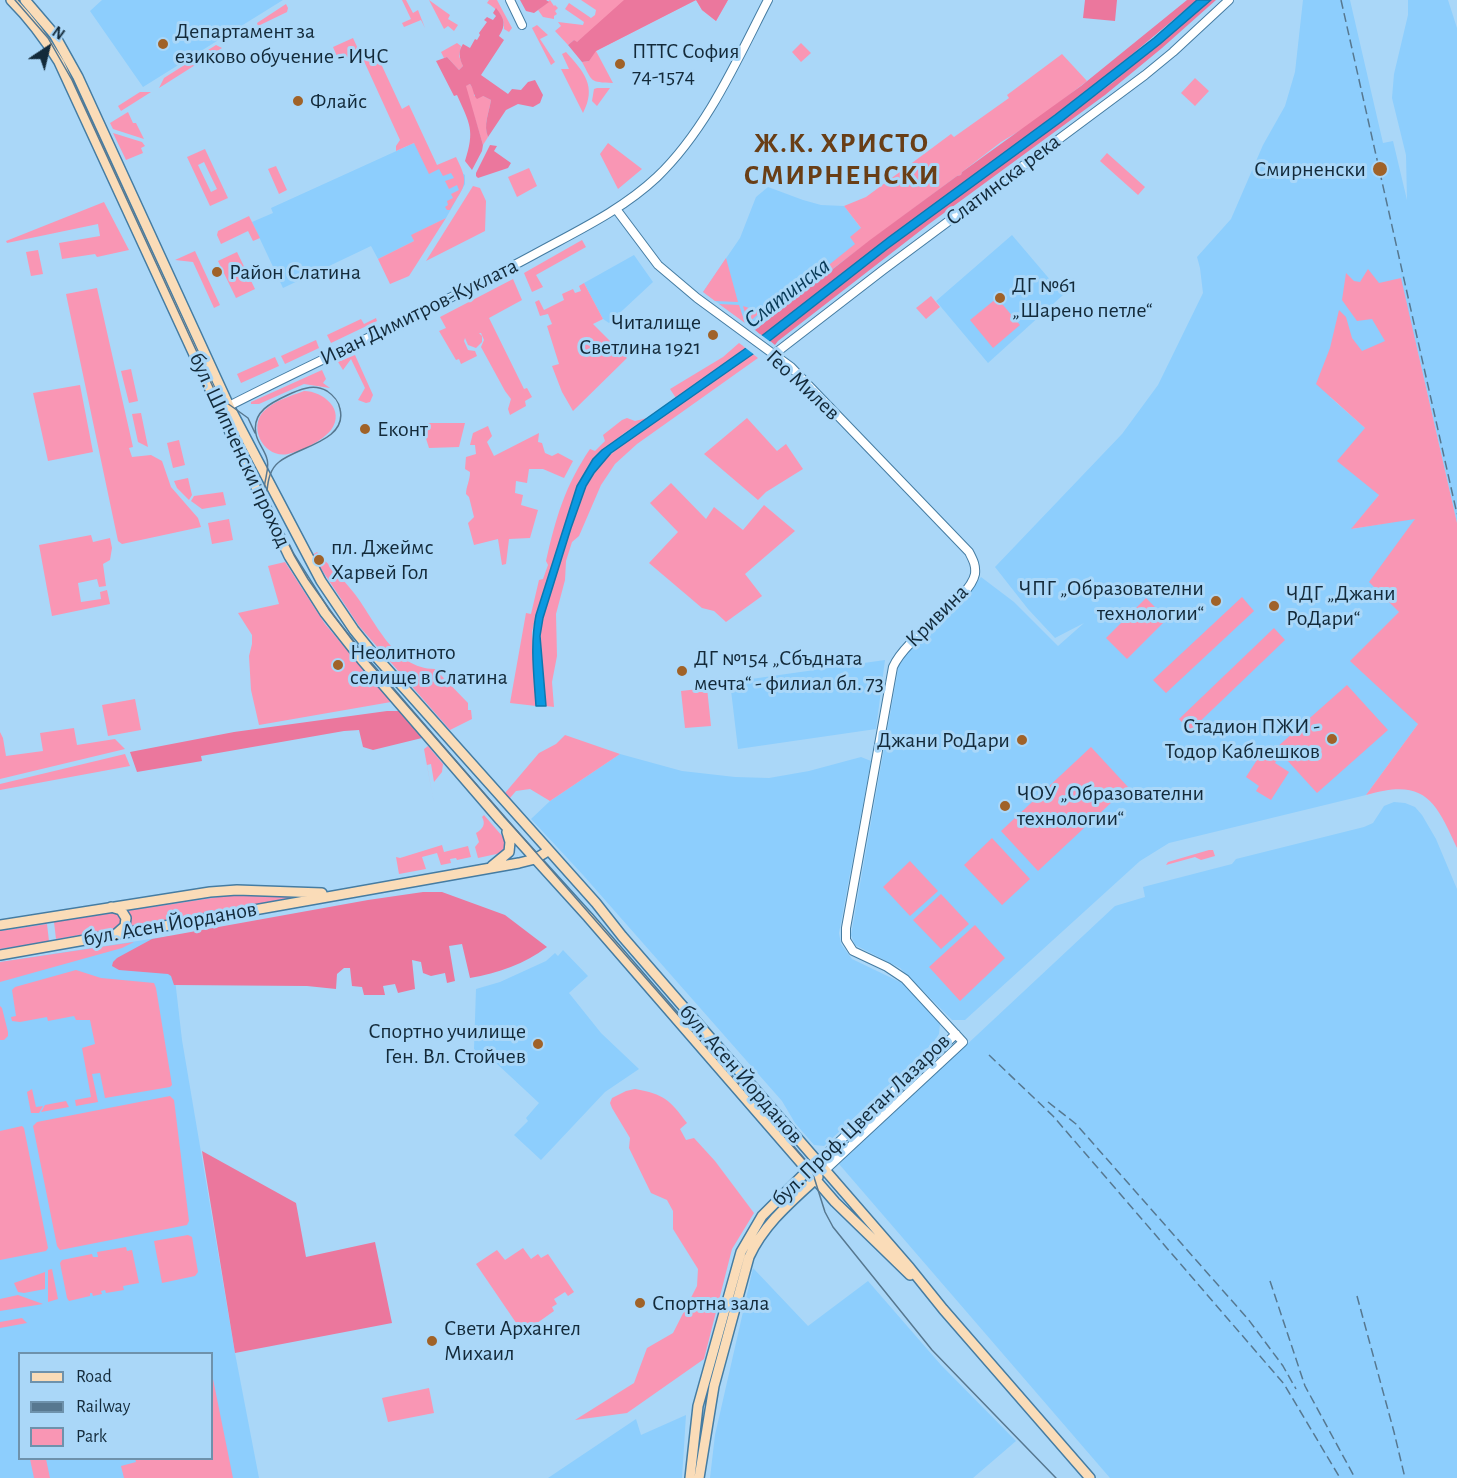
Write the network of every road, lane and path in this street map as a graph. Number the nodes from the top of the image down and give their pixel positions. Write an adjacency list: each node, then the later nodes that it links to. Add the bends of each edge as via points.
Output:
1 (11, 0): 9 (main road, бул. Шипченски проход, via 46,40 59,62)
2 (25, 0): 9 (main road, бул. Шипченски проход, via 54,34 78,77)
3 (510, 0): 6 (street)
4 (768, 0): 7 (street, via 722,87 689,138 657,177)
5 (1229, 0): 8 (street, Слатинска река, via 1145,75)
6 (522, 25)
7 (616, 209): 8 (street, Гео Милев, via 658,265); 9 (street, Иван Димитров-Куклата, via 516,265)
8 (771, 353): 10 (street, Гео Милев, via 790,367 969,552 975,562)
9 (224, 408): 12 (main road, бул. Шипченски проход, via 289,556 325,613); 13 (main road, бул. Шипченски проход, via 305,554 348,622)
10 (975, 573): 11 (street, Кривина, via 968,589)
11 (897, 659): 21 (street, бул. Проф. Цветан Лазаров, via 846,940 853,951 905,979)
12 (500, 820): 14 (main road, бул. Шипченски проход); 15 (main road, via 510,850)
13 (548, 851): 14 (main road, бул. Асен Йорданов); 22 (main road, бул. Асен Йорданов)
14 (535, 859): 15 (main road, бул. Асен Йорданов); 23 (main road, бул. Асен Йорданов)
15 (487, 868): 16 (main road, бул. Асен Йорданов)
16 (340, 894): 17 (main road, бул. Асен Йорданов, via 237,890); 19 (main road, бул. Асен Йорданов)
17 (111, 907): 18 (main road, бул. Асен Йорданов); 19 (main road, via 121,910 126,918 125,926)
18 (0, 925)
19 (116, 934): 20 (main road, бул. Асен Йорданов)
20 (0, 955)
21 (956, 1034): 22 (street, бул. Проф. Цветан Лазаров); 24 (street, бул. Проф. Цветан Лазаров, via 963,1042)
22 (817, 1162): 23 (main road, бул. Проф. Цветан Лазаров); 24 (main road, бул. Асен Йорданов)
23 (808, 1170): 25 (main road, бул. Асен Йорданов); 27 (main road, бул. Проф. Цветан Лазаров, via 762,1216 741,1252 698,1406)
24 (824, 1171): 25 (main road, бул. Проф. Цветан Лазаров); 26 (main road, бул. Асен Йорданов)
25 (816, 1179): 26 (main road, бул. Асен Йорданов); 28 (main road, бул. Проф. Цветан Лазаров, via 770,1222 749,1257 714,1386)
26 (943, 1309): 29 (main road, бул. Асен Йорданов)
27 (690, 1478)
28 (699, 1478)
29 (1090, 1478)

